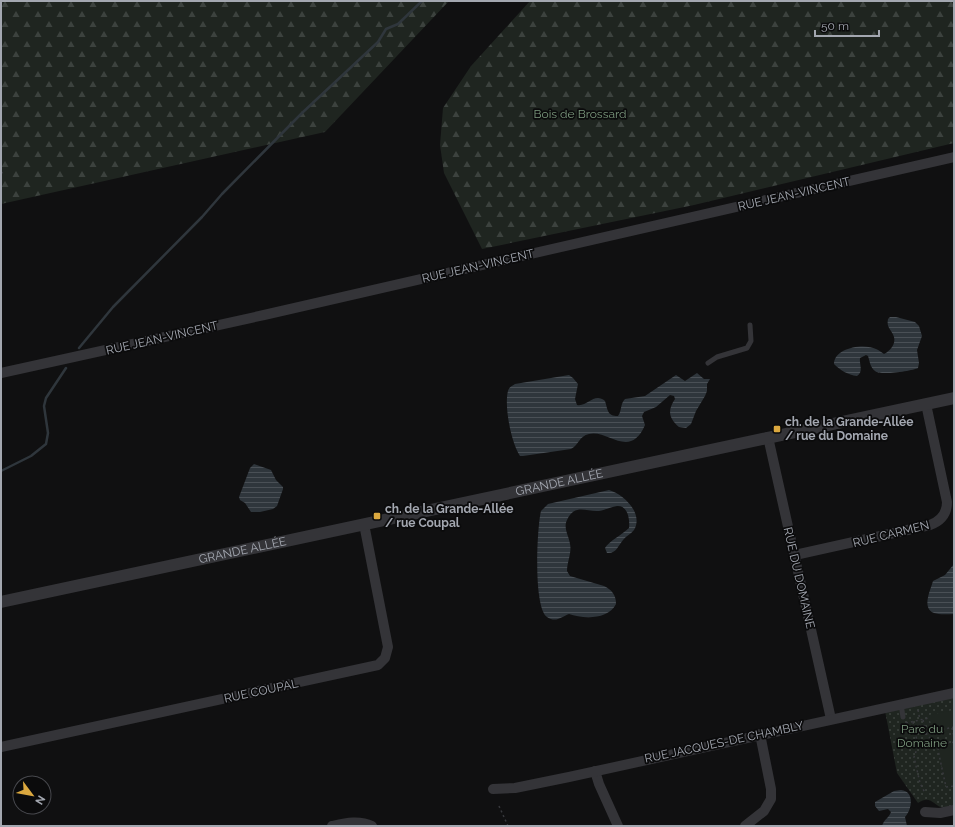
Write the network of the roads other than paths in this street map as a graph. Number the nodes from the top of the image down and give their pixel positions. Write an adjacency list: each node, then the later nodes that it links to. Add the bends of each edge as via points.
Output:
1 (954, 157): 4 (street, RUE JEAN-VINCENT)
2 (750, 325): 3 (lane, via 751,341 747,348 717,357)
3 (708, 363)
4 (1, 373)
5 (954, 398): 6 (street, GRANDE ALLÉE)
6 (926, 404): 7 (street, GRANDE ALLÉE); 9 (street, RUE CARMEN, via 947,502 946,511 941,519 930,525)
7 (768, 437): 8 (street, GRANDE ALLÉE); 9 (street, RUE DU DOMAINE)
8 (364, 524): 10 (street, GRANDE ALLÉE); 16 (street, RUE COUPAL, via 388,647 386,656 378,665)
9 (795, 555): 14 (street, RUE DU DOMAINE)
10 (1, 602)
11 (954, 692): 12 (street, RUE JACQUES-DE CHAMBLY)
12 (901, 704): 13 (lane); 14 (street, RUE JACQUES-DE CHAMBLY)
13 (903, 717)
14 (831, 719): 15 (street, RUE JACQUES-DE CHAMBLY)
15 (760, 734): 17 (street, RUE JACQUES-DE CHAMBLY); 24 (street, via 771,795 767,808)
16 (1, 747)
17 (594, 771): 18 (street, RUE JACQUES-DE CHAMBLY, via 521,787); 23 (street)
18 (493, 789)
19 (954, 810): 20 (street, via 940,813)
20 (925, 812)
21 (332, 826): 22 (street, via 352,822)
22 (372, 826)
23 (618, 826)
24 (745, 826)

